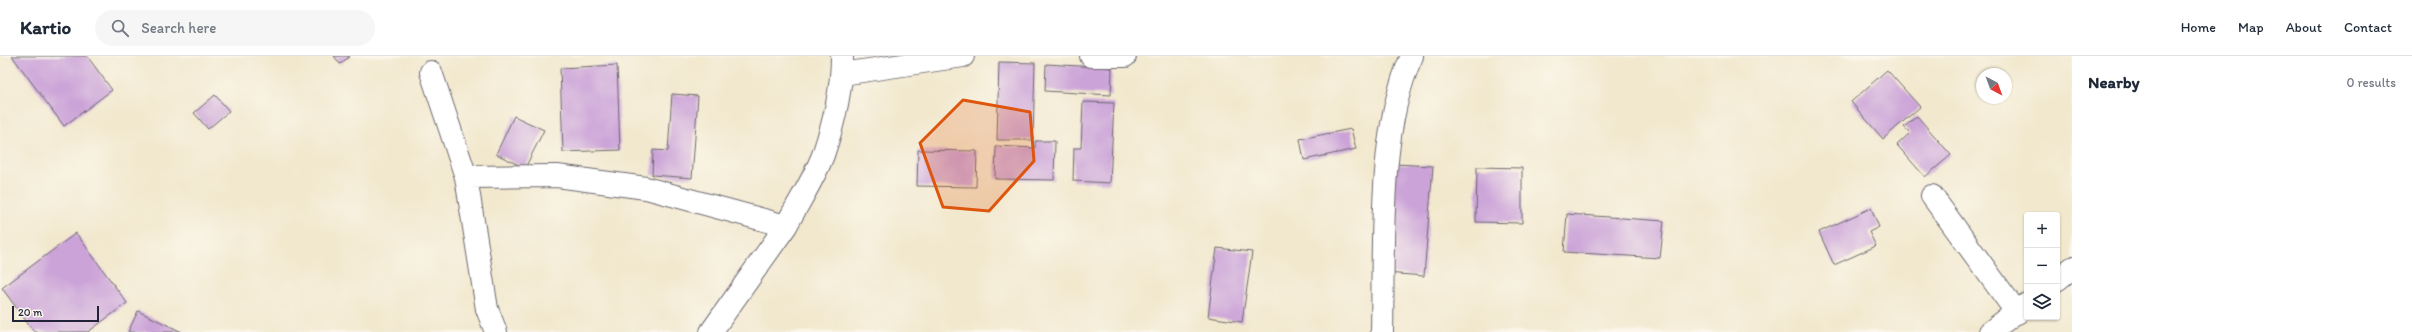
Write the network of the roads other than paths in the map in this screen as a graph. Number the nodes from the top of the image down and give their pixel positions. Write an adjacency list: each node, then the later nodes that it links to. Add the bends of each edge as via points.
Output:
1 (962, 56): 5 (street)
2 (1091, 56): 3 (street)
3 (1125, 56)
4 (1412, 56): 15 (street, via 1405,71 1386,163)
5 (842, 65): 9 (street, via 834,118 822,156)
6 (431, 72): 7 (street)
7 (466, 177): 9 (street, via 557,176 646,188); 13 (street, via 487,308)
8 (1932, 196): 12 (street)
9 (786, 226): 14 (street)
10 (2072, 268): 11 (street)
11 (2060, 278)
12 (2022, 308): 16 (street)
13 (496, 332)
14 (711, 332)
15 (1382, 332)
16 (1990, 332)

